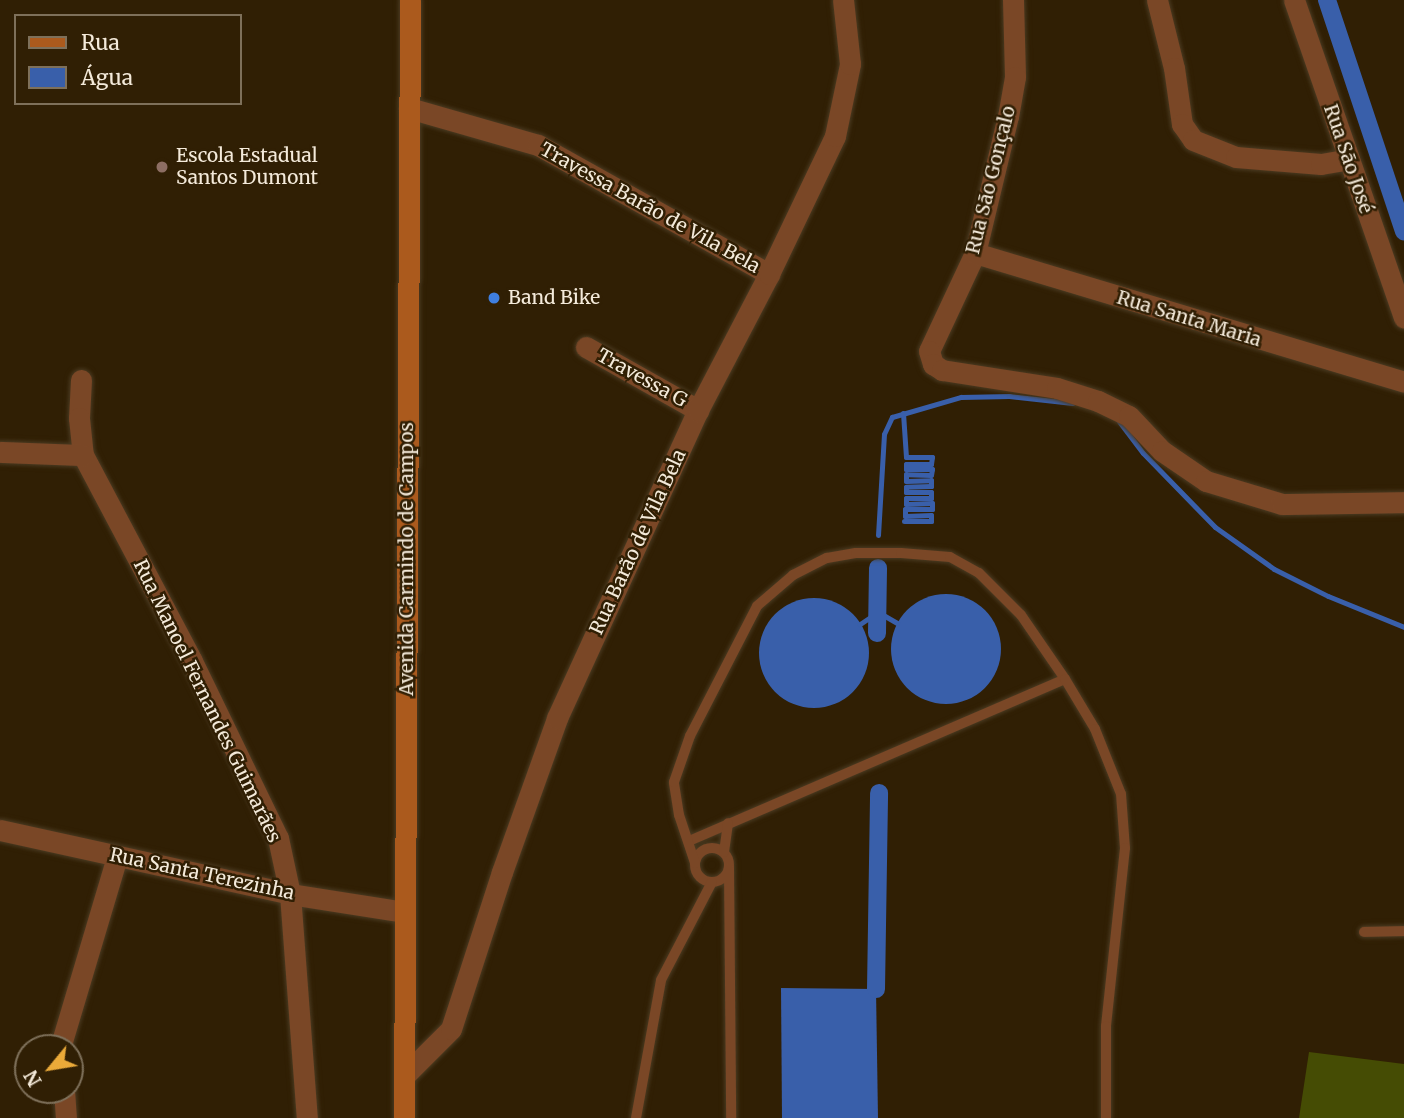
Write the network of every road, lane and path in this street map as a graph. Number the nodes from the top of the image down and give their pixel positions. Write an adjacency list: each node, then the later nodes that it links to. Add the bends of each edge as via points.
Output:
1 (410, 0): 6 (main road, Avenida Carmindo de Campos)
2 (843, 0): 9 (street, Rua Barão de Vila Bela, via 850,64 835,136)
3 (1013, 0): 8 (street, Rua São Gonçalo, via 1016,77)
4 (1157, 0): 7 (street, via 1182,124 1193,140 1236,157 1321,164)
5 (1294, 0): 7 (street, Rua São José)
6 (410, 108): 9 (street, Travessa Barão de Vila Bela, via 538,145); 28 (main road, Avenida Carmindo de Campos)
7 (1348, 159): 10 (street, Rua São José)
8 (975, 253): 13 (street, Rua Santa Maria); 17 (street, Rua São Gonçalo, via 929,351 933,364 942,370 1058,388 1098,401 1129,416 1162,451 1206,481 1282,504)
9 (769, 274): 14 (street, Rua Barão de Vila Bela)
10 (1404, 317)
11 (586, 347): 14 (street, Travessa G)
12 (82, 380): 16 (street, Rua Manoel Fernandes Guimarães, via 79,418)
13 (1404, 382)
14 (698, 410): 32 (street, Rua Barão de Vila Bela, via 557,718 452,1029)
15 (0, 452): 16 (street)
16 (83, 455): 27 (street, Rua Manoel Fernandes Guimarães, via 192,661 278,838)
17 (1404, 502)
18 (1065, 679): 19 (lane); 21 (lane, via 1021,615 993,584 950,557 890,553 827,558 793,575 757,606 690,736 674,782 679,816); 37 (lane, via 1095,729 1121,794 1125,848 1107,1026)
19 (728, 822): 21 (lane); 22 (lane)
20 (0, 830): 23 (street, Rua Santa Terezinha)
21 (689, 841): 24 (lane)
22 (724, 852): 24 (lane, via 709,848); 25 (lane)
23 (117, 857): 27 (street, Rua Santa Terezinha); 31 (street)
24 (695, 863): 26 (lane, via 701,878)
25 (729, 869): 26 (lane, via 723,878); 36 (lane)
26 (712, 882): 35 (lane, via 661,980)
27 (290, 894): 28 (street, Rua Santa Terezinha); 33 (street, Rua Manoel Fernandes Guimarães)
28 (405, 912): 32 (main road, Avenida Carmindo de Campos)
29 (1404, 931): 30 (lane)
30 (1364, 932)
31 (64, 1034)
32 (404, 1076): 34 (main road, Avenida Carmindo de Campos)
33 (307, 1118)
34 (404, 1118)
35 (636, 1118)
36 (731, 1118)
37 (1106, 1118)

